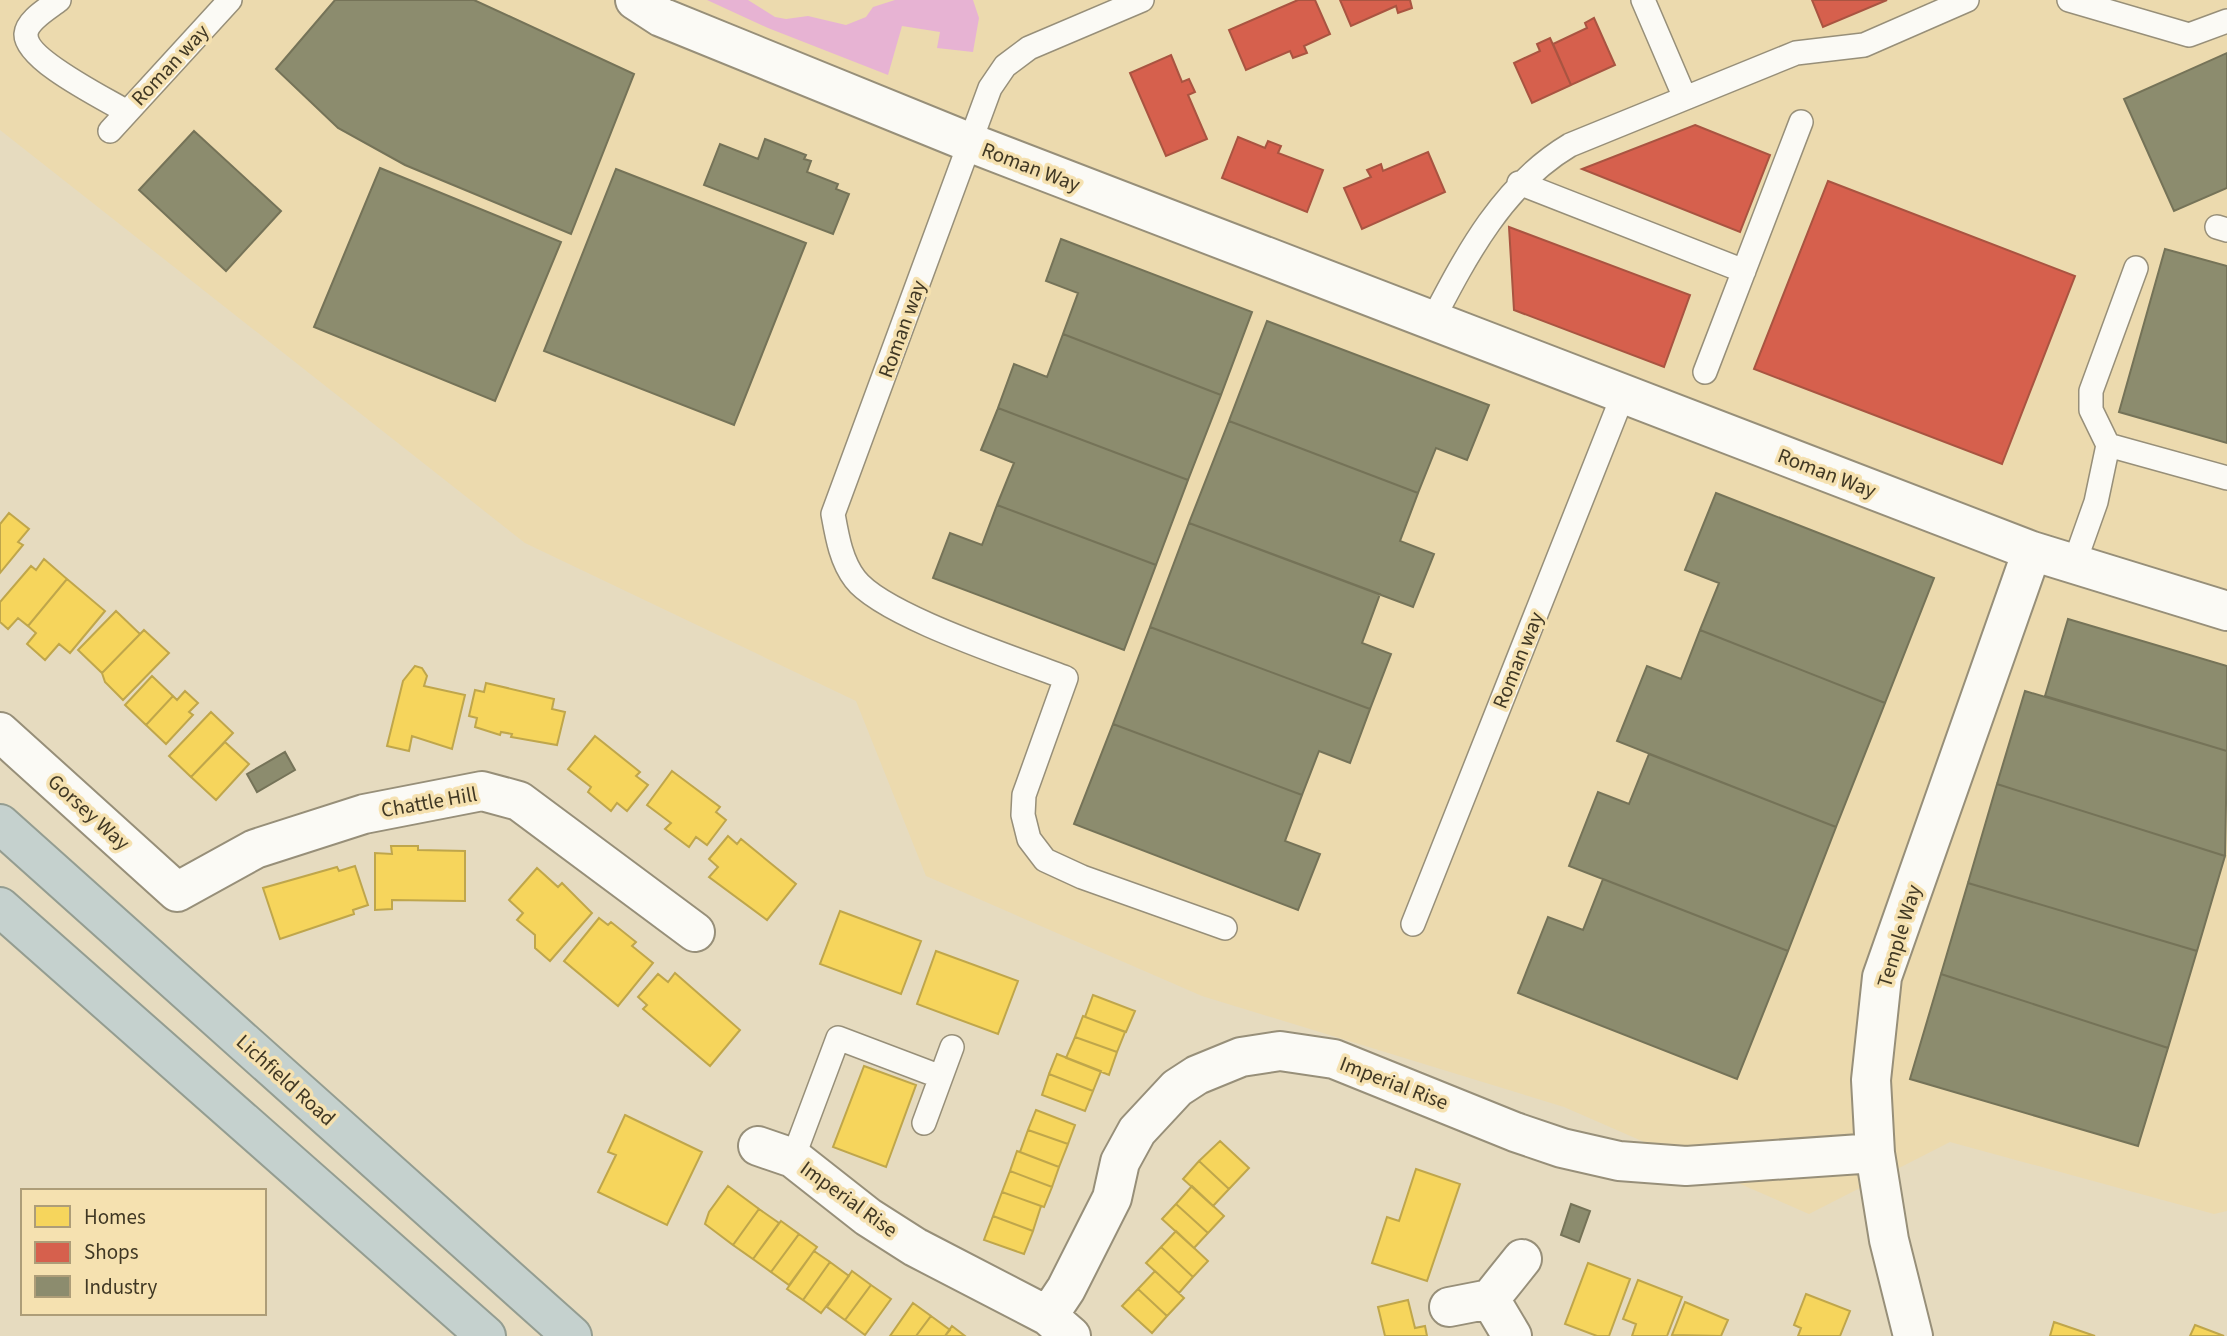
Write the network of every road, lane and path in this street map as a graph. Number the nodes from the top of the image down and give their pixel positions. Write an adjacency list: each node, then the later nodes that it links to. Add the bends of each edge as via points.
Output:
1 (60, 0): 10 (lane, via 31,22 26,34 30,47 49,65)
2 (230, 0): 10 (lane, Roman way)
3 (635, 0): 13 (street, Roman Way, via 661,17)
4 (1142, 0): 13 (lane, Roman way, via 1029,48 1004,66 990,88)
5 (1643, 0): 9 (lane)
6 (1967, 0): 9 (lane, via 1864,45 1796,53)
7 (2070, 0): 8 (lane, via 2189,35)
8 (2227, 22)
9 (1685, 98): 14 (lane, via 1570,145)
10 (127, 112): 12 (lane, Roman way)
11 (1801, 122): 16 (lane)
12 (110, 131)
13 (971, 144): 17 (street, Roman Way); 30 (lane, Roman way, via 833,514 838,545 855,579 884,606 1066,678 1024,795 1029,839 1045,860)
14 (1519, 183): 16 (lane); 17 (lane, via 1466,256)
15 (2136, 268): 20 (lane, via 2091,391 2091,410)
16 (1744, 271): 18 (lane)
17 (1432, 321): 19 (street, Roman Way)
18 (1705, 372)
19 (1623, 395): 22 (street, Roman Way); 29 (lane, Roman way)
20 (2108, 445): 21 (lane); 23 (lane, via 2096,502)
21 (2227, 478)
22 (2032, 551): 23 (street, Roman Way); 36 (street, Temple Way, via 1882,976 1871,1080)
23 (2074, 564): 24 (street, Roman Way)
24 (2227, 611)
25 (0, 732): 27 (street, Gorsey Way)
26 (0, 824): 42 (highway, Lichfield Road)
27 (177, 892): 31 (street, Chattle Hill, via 255,849 364,814 482,791 519,801)
28 (0, 907): 41 (highway)
29 (1413, 925)
30 (1224, 928)
31 (695, 932)
32 (952, 1047): 33 (lane)
33 (941, 1077): 34 (lane); 35 (lane, via 838,1038)
34 (925, 1123)
35 (776, 1152): 40 (street, Imperial Rise, via 915,1247)
36 (1875, 1153): 40 (street, Imperial Rise, via 1686,1166 1619,1161 1527,1136 1334,1059 1280,1051 1241,1057 1177,1088 1137,1131 1121,1162 1107,1210 1072,1278); 44 (street, Temple Way, via 1889,1240)
37 (1522, 1259): 38 (street)
38 (1490, 1299): 39 (street); 43 (street)
39 (1449, 1307)
40 (1060, 1326)
41 (486, 1336)
42 (572, 1336)
43 (1512, 1336)
44 (1913, 1336)

